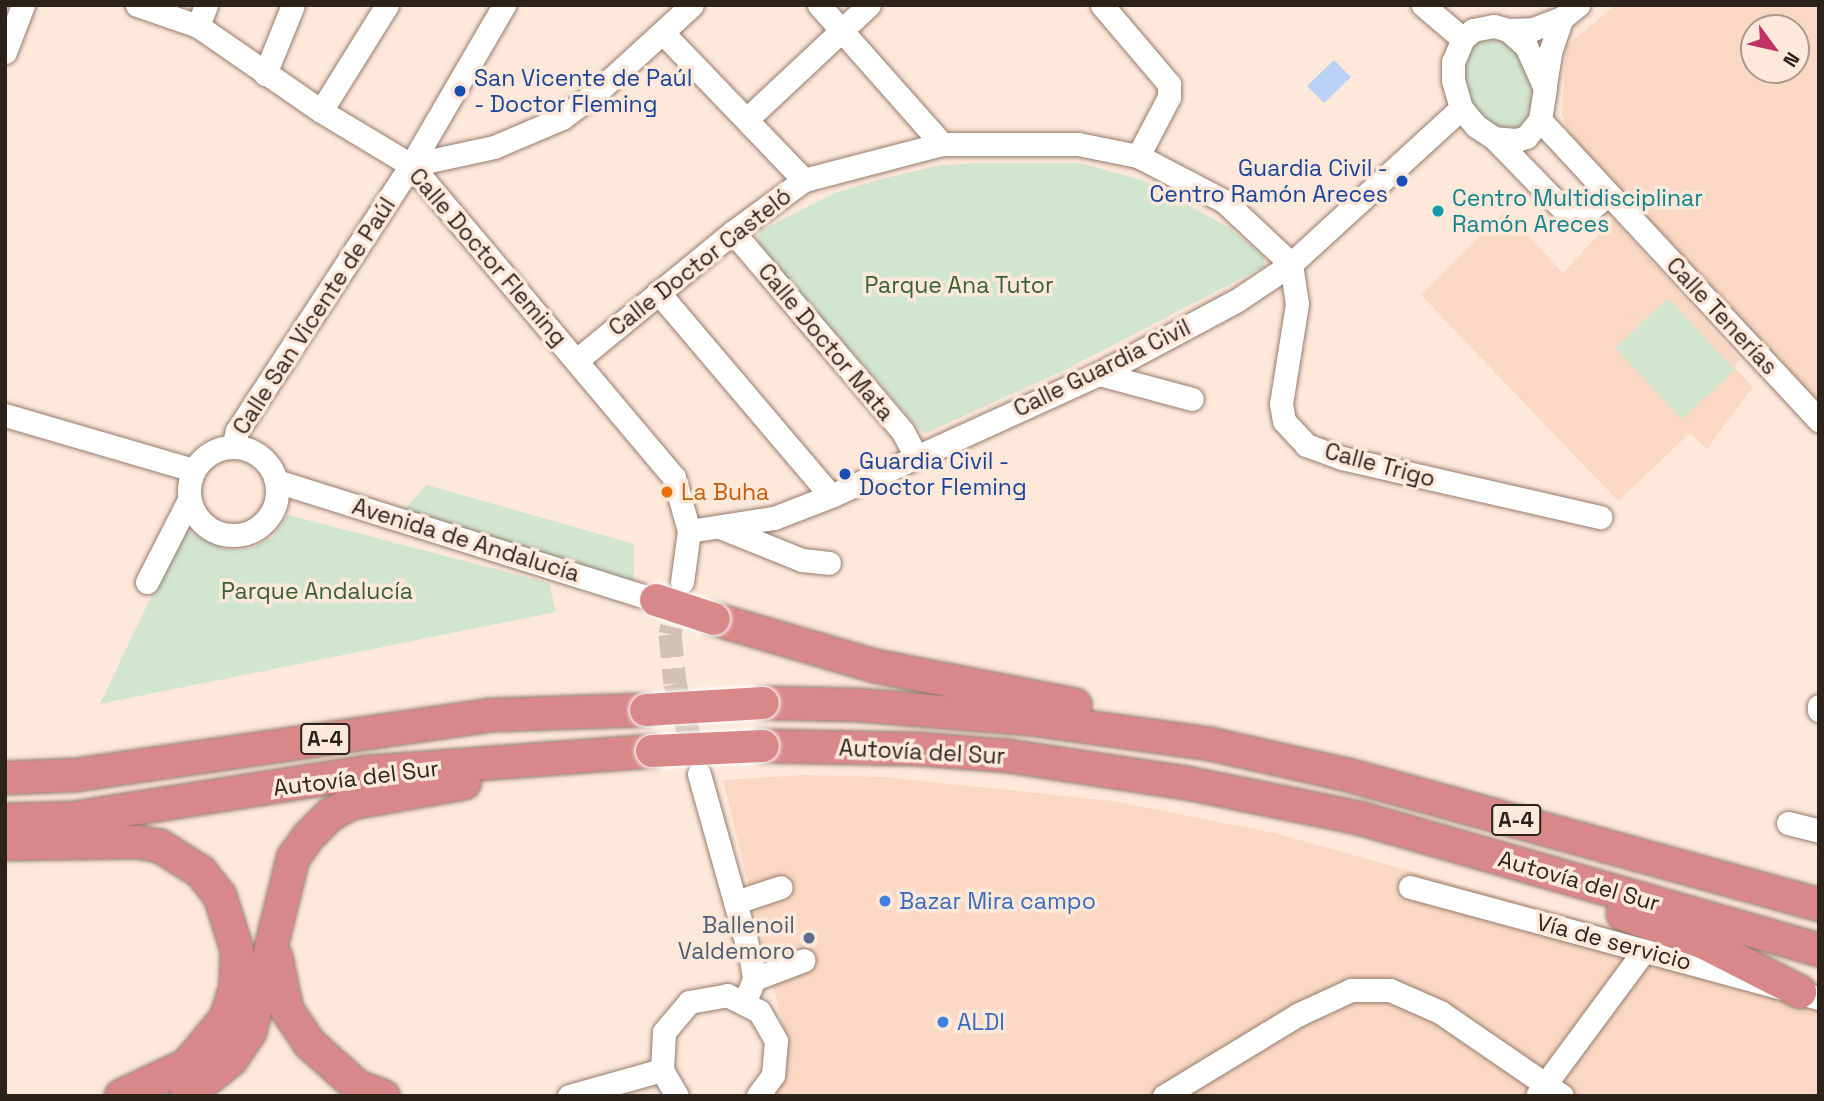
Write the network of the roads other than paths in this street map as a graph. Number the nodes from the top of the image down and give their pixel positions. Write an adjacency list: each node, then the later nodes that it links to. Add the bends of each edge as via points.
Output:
1 (23, 5): 17 (street)
2 (136, 5): 12 (street, Calle Doctor Fleming)
3 (293, 5): 18 (street)
4 (387, 5): 21 (street)
5 (504, 5): 27 (street, Calle San Vicente de Paúl)
6 (692, 5): 15 (street)
7 (819, 5): 13 (street)
8 (869, 5): 13 (street)
9 (1102, 5): 26 (street, via 1168,85 1169,97)
10 (1423, 5): 16 (street)
11 (1570, 12): 14 (street, via 1533,30); 19 (street, via 1550,52)
12 (202, 16): 18 (street, Calle Doctor Fleming)
13 (843, 28): 22 (street); 25 (street)
14 (1508, 30): 16 (street, via 1486,27); 19 (street, via 1533,56)
15 (663, 33): 22 (street); 27 (street, via 562,118 494,147)
16 (1463, 39): 20 (street, via 1453,71)
17 (5, 52)
18 (265, 74): 21 (street, Calle Doctor Fleming)
19 (1545, 88): 23 (street)
20 (1461, 108): 24 (street); 31 (street, Calle Guardia Civil)
21 (321, 111): 27 (street, Calle Doctor Fleming)
22 (747, 119): 28 (street)
23 (1540, 120): 24 (street, via 1526,137); 29 (street, Calle Tenerías)
24 (1494, 138): 29 (street, via 1567,213 1581,217)
25 (942, 144): 26 (street, Calle Doctor Casteló, via 1078,144); 28 (street, Calle Doctor Casteló)
26 (1138, 156): 31 (street, Calle Doctor Casteló, via 1224,201)
27 (411, 165): 33 (street, Calle Doctor Fleming); 38 (street, Calle San Vicente de Paúl, via 241,425)
28 (804, 180): 30 (street, Calle Doctor Casteló)
29 (1608, 194): 37 (street, Calle Tenerías)
30 (733, 232): 32 (street, Calle Doctor Casteló); 39 (street, Calle Doctor Mata, via 903,432)
31 (1291, 264): 34 (street, Calle Guardia Civil, via 1236,301); 44 (street, Calle Trigo, via 1297,304 1281,404 1284,421 1306,445 1342,458)
32 (658, 292): 33 (street, Calle Doctor Casteló); 42 (street)
33 (577, 360): 46 (street, Calle Doctor Fleming, via 674,477)
34 (1099, 374): 35 (street); 39 (street, Calle Guardia Civil)
35 (1192, 399)
36 (5, 415): 40 (street)
37 (1819, 420)
38 (233, 446): 40 (street, via 212,451); 41 (street, via 255,452 268,463)
39 (915, 454): 42 (street, Calle Guardia Civil)
40 (193, 470): 43 (street)
41 (276, 481): 43 (street, via 274,509 265,522 243,535 213,531 198,520); 50 (street, Avenida de Andalucía)
42 (831, 496): 45 (street, Calle Guardia Civil, via 774,518)
43 (189, 500): 48 (street)
44 (1600, 517)
45 (719, 527): 46 (street, Calle Guardia Civil); 47 (street, via 802,560)
46 (689, 531): 49 (street, Calle Doctor Fleming)
47 (829, 563)
48 (146, 582)
49 (682, 582)
50 (656, 600): 51 (highway, bridge, via 875,666 1143,718)
51 (1210, 744): 54 (highway, Autovía del Sur / A-4, bridge, via 1030,719 858,705 762,703 493,715 76,775); 63 (highway, Autovía del Sur / A-4, via 1348,775)
52 (607, 754): 55 (highway, Autovía del Sur / A-4, bridge, via 763,746 1007,756 1188,783); 56 (highway, Autovía del Sur / A-4, via 368,772 74,818); 64 (highway, via 352,803 330,815 293,858)
53 (699, 774): 62 (street)
54 (5, 778)
55 (1359, 818): 65 (highway, Autovía del Sur / A-4); 69 (highway, via 1439,859 1704,943)
56 (5, 820)
57 (1788, 823): 58 (street)
58 (1819, 831)
59 (5, 844): 74 (highway, via 137,842 160,846 201,872 220,896 237,950 236,987 226,1018 187,1065)
60 (780, 887): 62 (street)
61 (1410, 887): 66 (street, Vía de servicio)
62 (736, 902): 68 (street)
63 (1819, 905)
64 (276, 938): 75 (highway, via 250,1032 232,1060); 76 (highway, via 277,973 287,1010 309,1043 358,1087)
65 (1819, 950)
66 (1644, 951): 69 (street, Vía de servicio); 73 (street)
67 (804, 960): 68 (street)
68 (754, 979): 70 (street)
69 (1810, 995)
70 (746, 1001): 71 (street, via 727,995 689,1002 664,1031); 72 (street, via 770,1024 776,1041)
71 (662, 1070): 77 (street); 78 (street)
72 (773, 1075): 79 (street); 80 (street)
73 (1548, 1092): 81 (street, via 1440,1012 1390,990 1351,990 1297,1014)
74 (121, 1096)
75 (186, 1096)
76 (383, 1096)
77 (569, 1096)
78 (677, 1096)
79 (758, 1096)
80 (784, 1096)
81 (1164, 1096)

